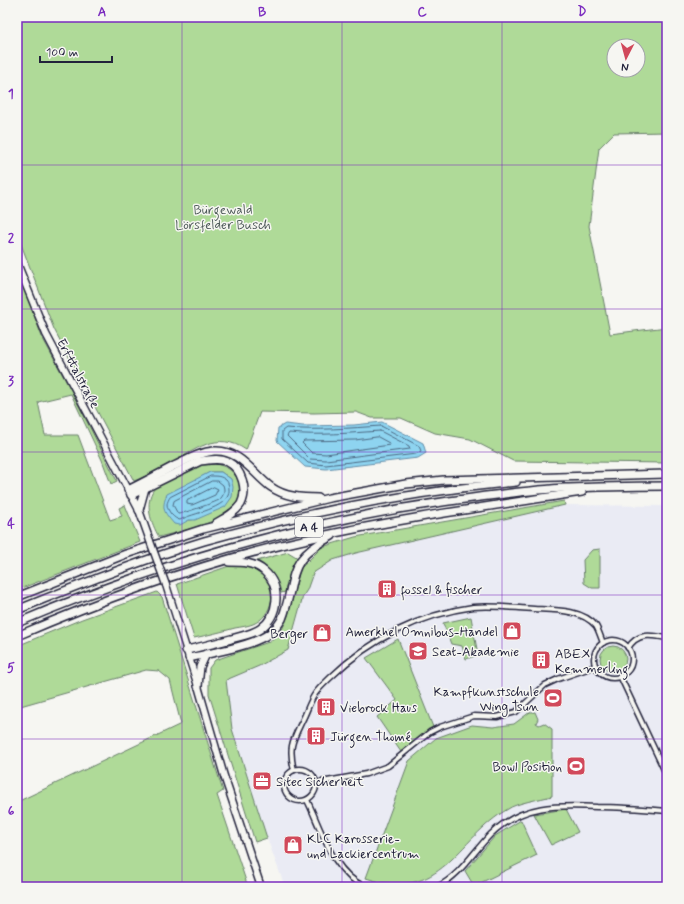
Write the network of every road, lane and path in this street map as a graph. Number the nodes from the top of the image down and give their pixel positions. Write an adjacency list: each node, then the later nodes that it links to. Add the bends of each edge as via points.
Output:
1 (17, 263): 7 (main road, Erfttalstraße, via 46,334)
2 (667, 474): 3 (highway, A 4)
3 (564, 478): 8 (highway, via 444,480); 14 (highway, A 4, via 398,498 284,520 151,558)
4 (667, 486): 5 (highway, A 4)
5 (614, 487): 11 (highway, via 380,524); 15 (highway, A 4, via 565,488 486,496 392,509 286,532 228,547 124,581 65,602)
6 (145, 488): 7 (highway); 9 (highway); 10 (highway, via 200,461 212,459 229,463 242,479 244,496 241,503 225,518)
7 (129, 492): 8 (highway, via 200,454 225,451 237,456 272,488 284,494 304,498); 9 (main road, Erfttalstraße)
8 (329, 498): 10 (highway)
9 (139, 510): 20 (main road, Erfttalstraße, bridge)
10 (203, 529): 13 (highway, via 126,554)
11 (339, 533): 12 (highway); 21 (highway, via 314,546 299,562 292,577 282,619 271,633 260,640)
12 (215, 563): 16 (highway, via 94,604); 20 (highway, via 247,563 265,571 275,588 274,611 267,623 253,633)
13 (17, 597)
14 (17, 610)
15 (17, 623)
16 (17, 636)
17 (667, 638): 19 (street, via 650,634 638,638)
18 (603, 643): 19 (street, via 619,641); 23 (street, via 594,656); 26 (street, via 596,627 588,619 562,611 487,606 449,611 425,619 371,645 321,686 314,695 292,743)
19 (628, 648): 24 (street, via 632,658 631,664)
20 (186, 650): 22 (main road, Erfttalstraße)
21 (206, 654): 22 (highway); 25 (highway, via 200,667)
22 (189, 658): 25 (main road, Erfttalstraße)
23 (596, 666): 24 (street, via 603,675 614,678); 28 (street, via 545,685 516,712 497,717 474,716 440,727 388,766 366,774)
24 (620, 676): 27 (street)
25 (198, 686): 31 (main road, Erfttalstraße, via 224,776)
26 (294, 770): 28 (street, via 299,769 312,774); 29 (street, via 286,777 285,792 292,800)
27 (667, 776)
28 (316, 783): 29 (street, via 314,793)
29 (307, 800): 32 (street, via 333,858 345,874)
30 (667, 811): 33 (street, via 560,806 528,812 505,822 456,874)
31 (261, 887)
32 (365, 887)
33 (438, 887)

